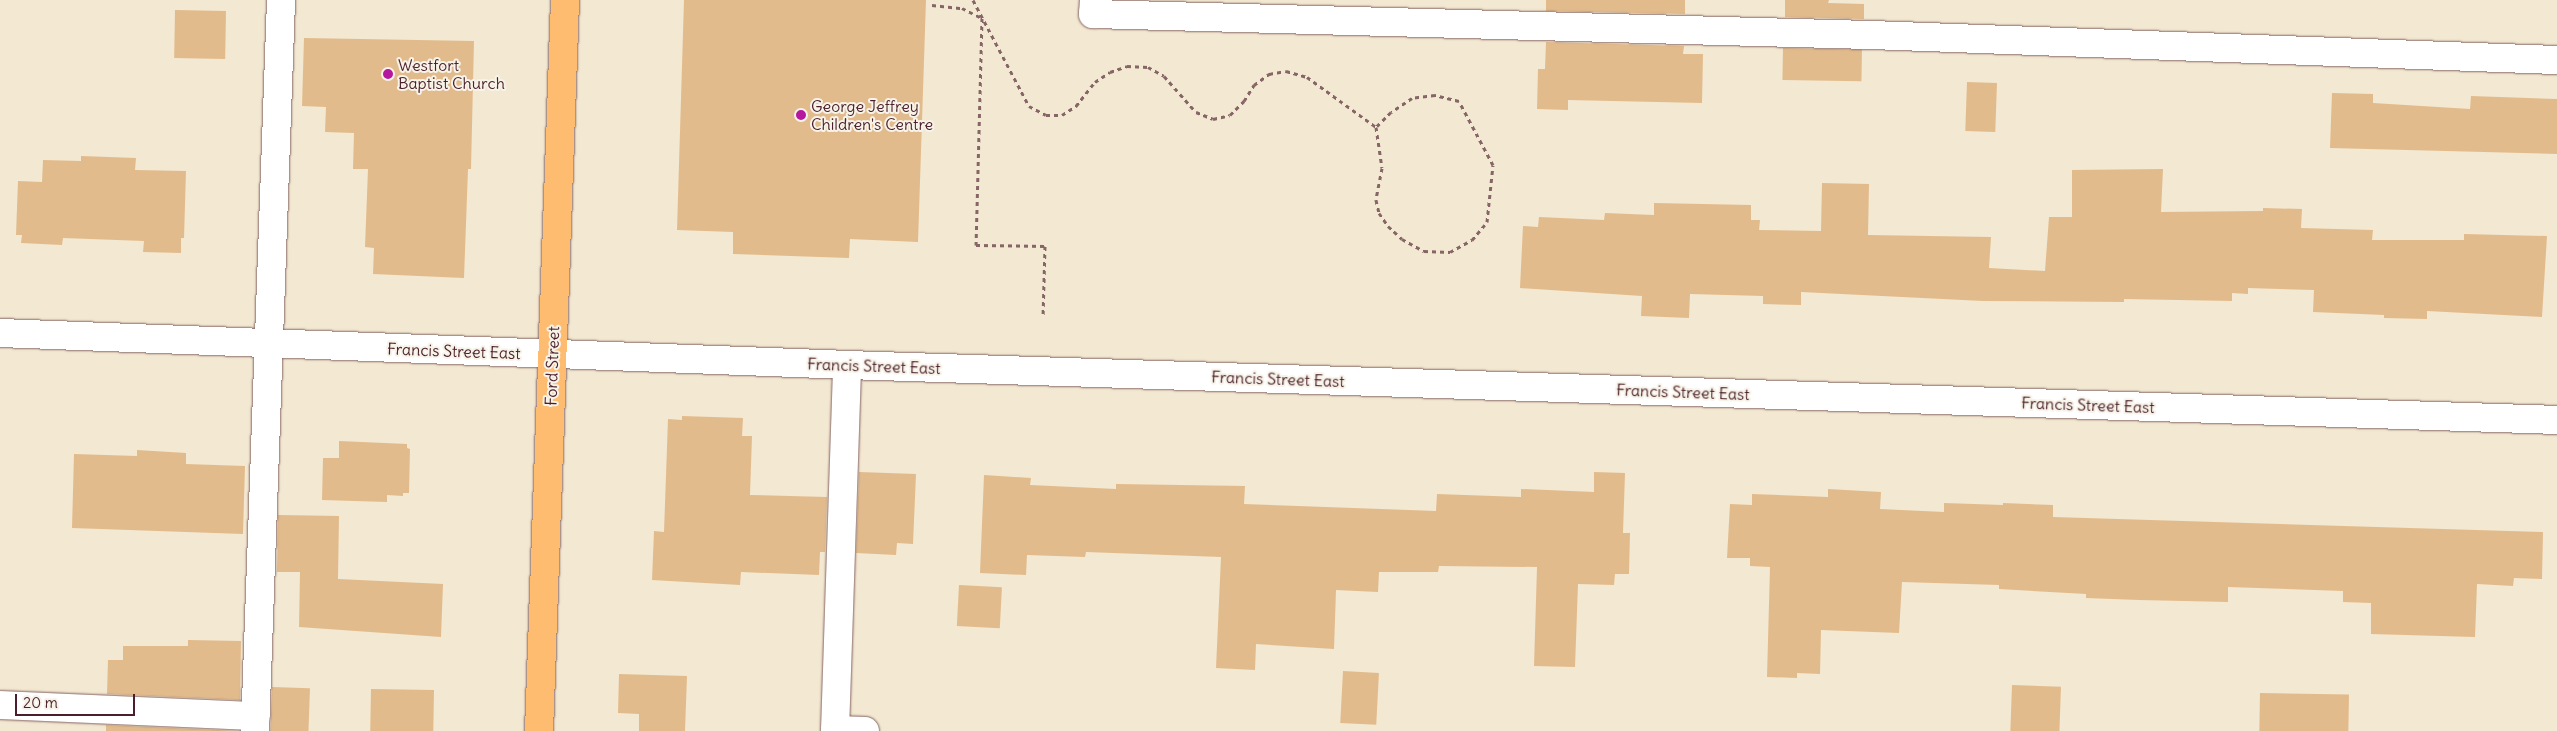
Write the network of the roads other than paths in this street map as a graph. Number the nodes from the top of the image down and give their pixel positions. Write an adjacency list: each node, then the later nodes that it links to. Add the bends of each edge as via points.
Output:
1 (281, 0): 6 (street)
2 (565, 0): 7 (main road, Ford Street)
3 (1094, 0): 4 (street, via 1093,14 1872,35)
4 (2557, 60)
5 (0, 333): 6 (street, Francis Street East)
6 (269, 344): 7 (street, Francis Street East); 11 (street)
7 (553, 354): 8 (street, Francis Street East); 13 (main road, Ford Street)
8 (847, 365): 9 (street, Francis Street East); 12 (street)
9 (2557, 420)
10 (0, 705): 11 (street)
11 (256, 723)
12 (835, 730): 14 (street)
13 (539, 731)
14 (865, 731)

